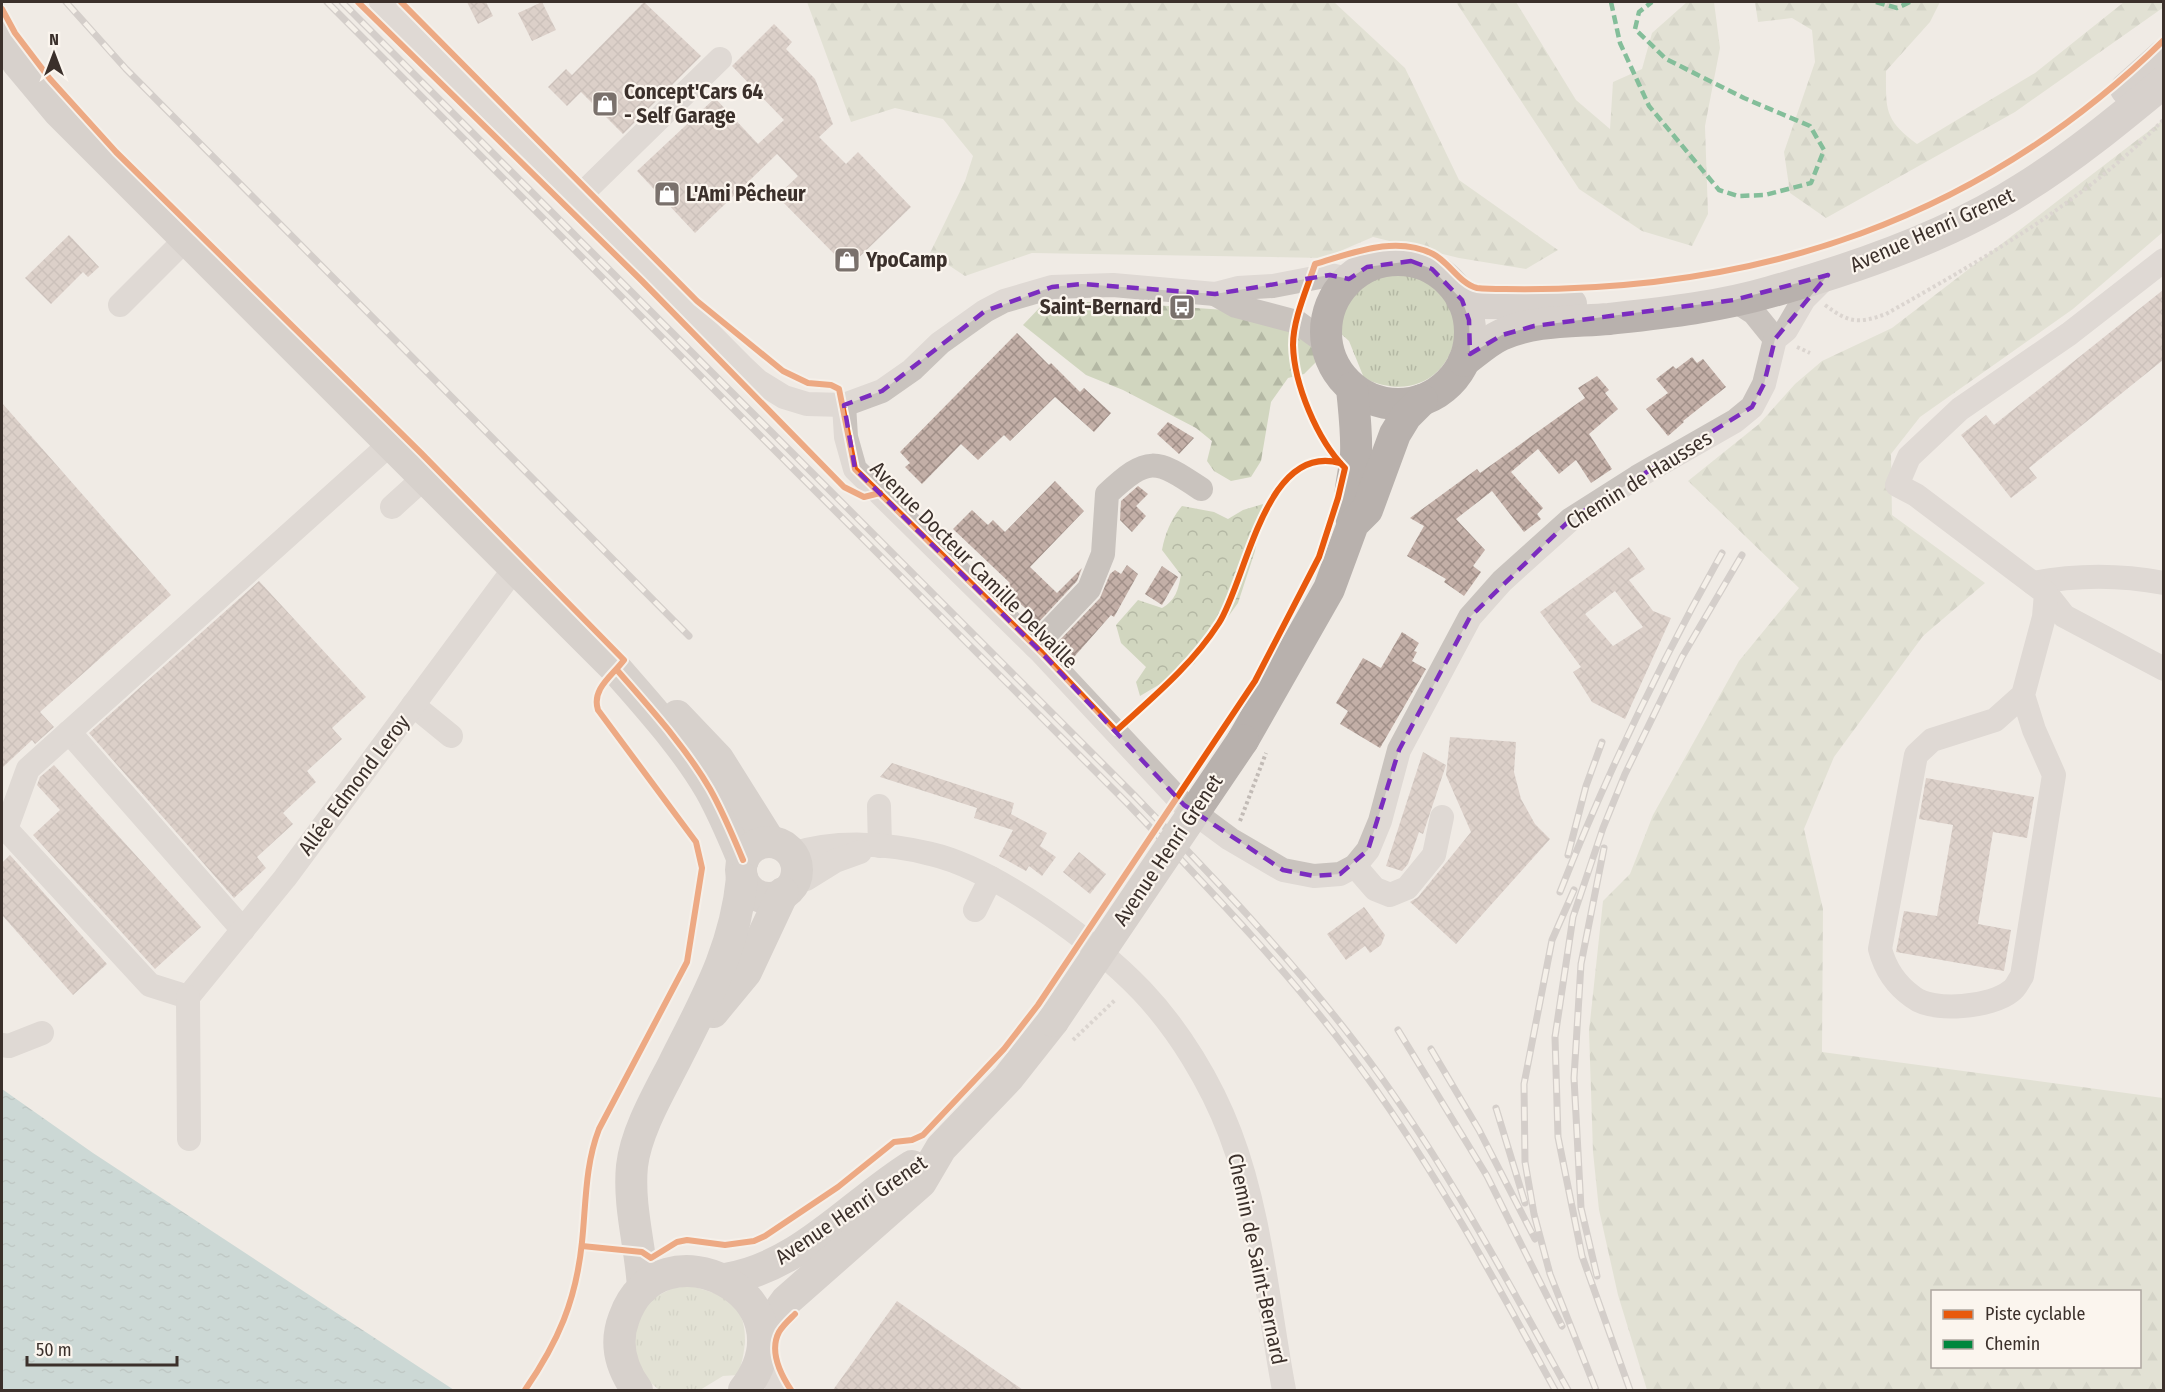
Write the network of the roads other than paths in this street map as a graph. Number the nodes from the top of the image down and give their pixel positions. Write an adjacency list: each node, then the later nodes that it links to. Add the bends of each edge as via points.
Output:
1 (381, 2): 20 (street, via 758,381 784,397 807,404)
2 (2, 37): 7 (main road, via 59,112)
3 (2163, 55): 12 (main road, Avenue Henri Grenet, via 2084,124 1999,180 1952,207 1859,245 1710,291 1568,304)
4 (720, 59): 6 (street)
5 (2163, 82): 9 (main road, Avenue Henri Grenet, via 2072,156 2021,190 1914,243)
6 (587, 189)
7 (186, 239): 14 (street); 21 (main road)
8 (2163, 260): 28 (street, via 2069,334 1960,409 1909,457 1896,485 1916,495)
9 (1828, 275): 13 (main road, Avenue Henri Grenet); 15 (street, Chemin de Hausses, via 1804,299 1786,330)
10 (1349, 279): 11 (street, via 1330,275); 12 (main road, via 1367,267 1411,261 1432,268 1450,282); 16 (main road, via 1330,308)
11 (1215, 294): 16 (street, via 1236,306 1297,322); 20 (street, via 1082,284 1025,294 965,323 882,391)
12 (1462, 300): 17 (main road, via 1469,320)
13 (1734, 300): 15 (street, via 1754,313); 17 (main road, Avenue Henri Grenet, via 1628,317 1534,326 1502,335)
14 (120, 305)
15 (1775, 339): 39 (street, Chemin de Hausses, via 1764,384 1752,407 1571,519 1502,581 1470,617 1399,750 1378,825 1368,850)
16 (1326, 343): 18 (main road, via 1335,368)
17 (1464, 361): 19 (main road, via 1440,391)
18 (1352, 388): 19 (main road, via 1373,400 1398,404); 25 (main road, Avenue Henri Grenet, via 1356,447 1348,508)
19 (1422, 400): 25 (main road, Avenue Henri Grenet, via 1395,434 1367,510)
20 (844, 405): 29 (street, Avenue Docteur Camille Delvaille, via 846,437 855,469)
21 (390, 444): 22 (main road); 34 (street)
22 (424, 478): 24 (street); 26 (main road)
23 (1201, 489): 29 (street, via 1175,472 1151,465 1132,471 1107,494 1103,554 1089,589)
24 (392, 507)
25 (1353, 524): 50 (main road, Avenue Henri Grenet, bridge, via 1329,590 1255,747 1059,1029)
26 (514, 568): 30 (main road); 33 (street, Allée Edmond Leroy)
27 (2163, 583): 28 (street, via 2135,578 2056,579)
28 (2040, 588): 31 (street, via 2064,616); 32 (street, via 2044,617)
29 (1035, 646): 39 (street, Avenue Docteur Camille Delvaille, via 1204,821 1283,870 1314,876 1340,874)
30 (617, 669): 40 (main road, via 682,719 718,759); 41 (main road, via 660,719 709,788 728,823)
31 (2163, 669)
32 (2024, 695): 32 (street, via 2034,730 2054,774 2022,975 2012,991 1976,1005 1946,1007 1914,999 1885,968 1880,949 1916,754 1932,740 1995,720)
33 (413, 705): 35 (street); 44 (street, Allée Edmond Leroy)
34 (69, 732): 44 (street); 45 (street, via 28,769 6,829 150,985)
35 (451, 736)
36 (879, 806): 38 (street)
37 (1442, 817): 39 (street, via 1434,855 1407,888 1390,895 1375,890)
38 (880, 846): 40 (street, Chemin de Saint-Bernard, via 806,850); 42 (street, Chemin de Saint-Bernard, via 933,854)
39 (1355, 866)
40 (785, 868): 41 (main road, via 753,847); 41 (main road, via 767,897 746,886); 48 (main road, via 746,972)
41 (742, 869): 48 (main road, via 736,926 730,944)
42 (991, 879): 43 (street); 59 (street, Chemin de Saint-Bernard, via 1071,929 1120,970 1163,1015 1201,1075 1230,1132 1247,1191)
43 (975, 910)
44 (243, 930): 45 (street, Allée Edmond Leroy)
45 (188, 998): 49 (street)
46 (42, 1033): 47 (street)
47 (2, 1045)
48 (678, 1055): 51 (main road, via 649,1111 632,1165)
49 (189, 1139)
50 (941, 1148): 53 (main road, Avenue Henri Grenet, via 769,1266); 55 (main road, Avenue Henri Grenet, via 921,1182 786,1301)
51 (634, 1216): 52 (main road, via 662,1252); 54 (main road)
52 (689, 1270): 53 (main road); 54 (main road, via 664,1275)
53 (725, 1278): 55 (main road, via 750,1301 759,1316)
54 (642, 1288): 56 (main road, via 627,1307 620,1329 619,1353 626,1375)
55 (762, 1345): 57 (main road, Avenue Henri Grenet, via 754,1377); 58 (street)
56 (637, 1390)
57 (744, 1390)
58 (779, 1390)
59 (1284, 1390)

